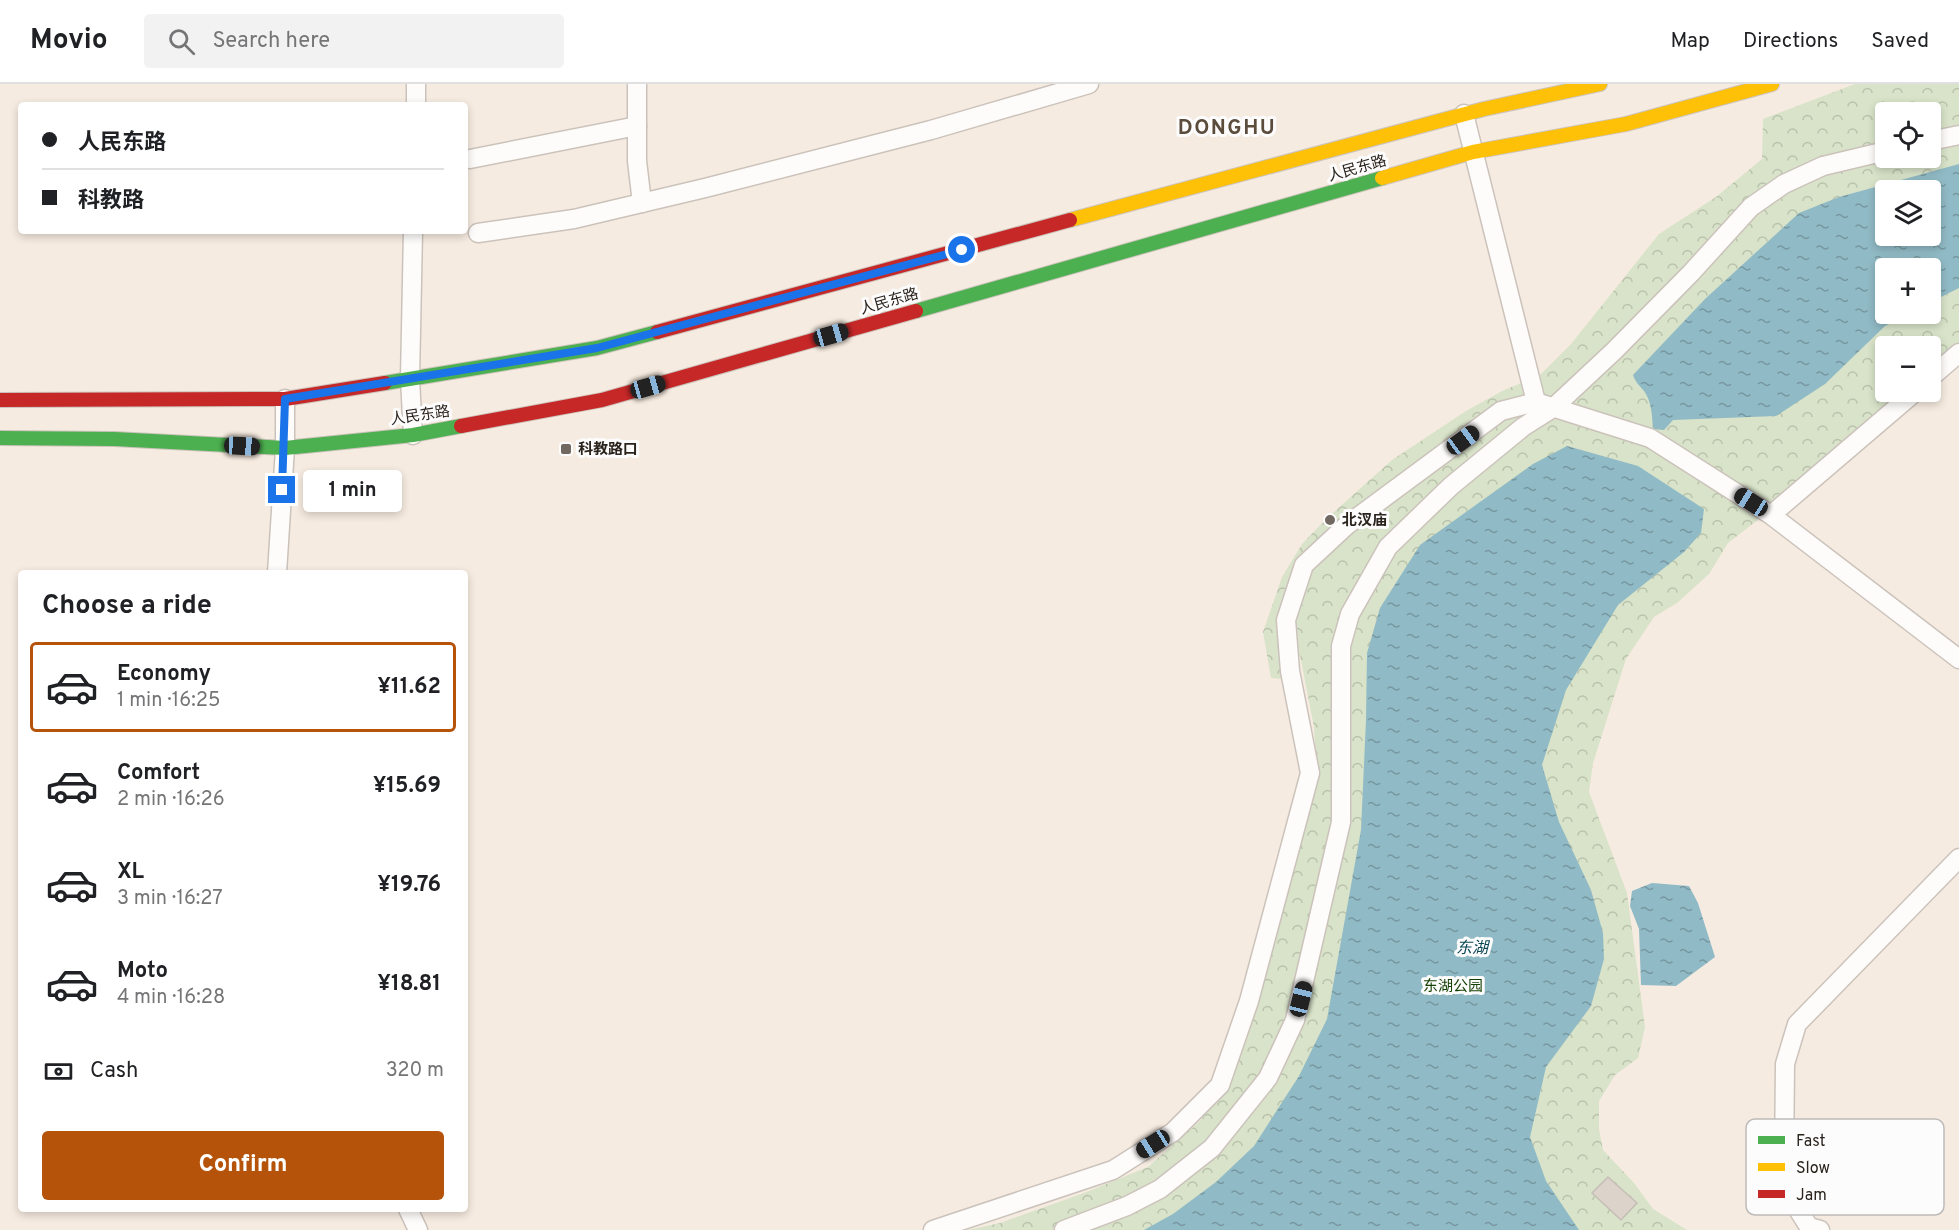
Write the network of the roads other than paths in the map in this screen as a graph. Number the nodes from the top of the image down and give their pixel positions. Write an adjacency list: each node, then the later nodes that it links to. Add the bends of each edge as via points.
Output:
1 (416, 84): 7 (street)
2 (637, 84): 9 (street)
3 (1089, 84): 6 (street)
4 (1600, 84): 8 (main road, 人民东路)
5 (1772, 84): 12 (main road, 人民东路, via 1626,124)
6 (1052, 89): 15 (street, via 931,130)
7 (416, 102)
8 (1464, 114): 12 (street); 20 (main road, 人民东路, via 597,348)
9 (637, 126): 14 (street); 15 (street)
10 (1959, 135): 11 (street)
11 (1941, 139)
12 (1473, 152): 24 (street); 25 (main road, 人民东路, via 602,400)
13 (1875, 154): 24 (street, via 1823,166 1784,184 1751,207 1652,312)
14 (470, 159)
15 (642, 203): 16 (street, via 574,219)
16 (478, 233)
17 (413, 234): 20 (street)
18 (1959, 353): 19 (street)
19 (1941, 369)
20 (410, 379): 21 (main road, 人民东路); 25 (street)
21 (285, 399): 22 (main road, 人民东路); 27 (street)
22 (0, 400)
23 (1903, 402): 28 (street)
24 (1545, 405): 28 (street, via 1650,438); 36 (street, via 1501,411 1347,525 1304,565 1286,620 1290,671 1310,773 1249,1001 1220,1085 1173,1132 1113,1170); 37 (street, via 1451,486 1389,547 1350,614 1341,646 1341,822 1295,1020 1268,1078 1212,1148 1160,1189)
25 (413, 435): 27 (main road, 人民东路)
26 (0, 438): 27 (main road, 人民东路)
27 (285, 448): 29 (street)
28 (1771, 515): 30 (street)
29 (277, 570)
30 (1959, 659)
31 (1959, 858): 32 (street, via 1797,1024 1785,1064)
32 (1784, 1119)
33 (409, 1212): 35 (street)
34 (1801, 1215): 38 (street, via 1809,1227)
35 (418, 1230)
36 (933, 1230)
37 (1064, 1230)
38 (1820, 1230)

